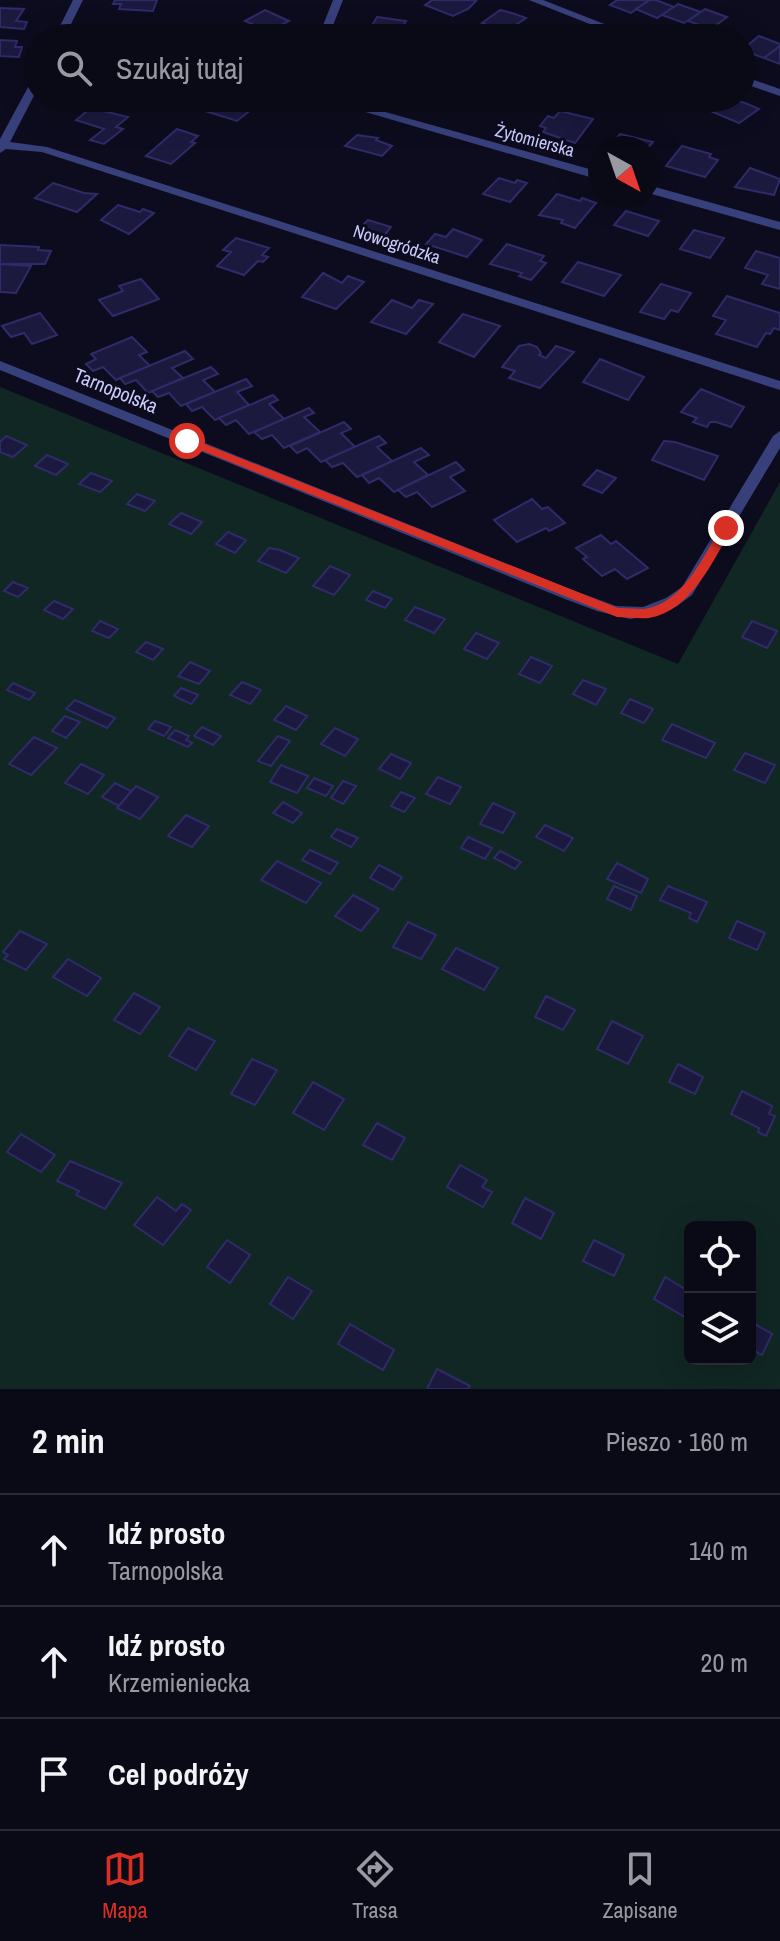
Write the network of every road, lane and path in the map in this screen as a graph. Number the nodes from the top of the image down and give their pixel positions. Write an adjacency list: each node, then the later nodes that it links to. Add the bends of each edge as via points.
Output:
1 (78, 0): 4 (street)
2 (338, 0): 5 (street)
3 (534, 0): 6 (street)
4 (66, 24)
5 (329, 24)
6 (598, 24)
7 (756, 84): 8 (street)
8 (780, 93)
9 (24, 103): 12 (street)
10 (373, 112): 14 (street, Żytomierska)
11 (0, 120): 12 (street)
12 (14, 121): 13 (street)
13 (1, 148): 18 (street, Nowogródzka, via 43,149)
14 (588, 173)
15 (660, 192): 16 (street)
16 (780, 226)
17 (0, 365): 19 (street, Tarnopolska, via 617,612 649,613 687,591)
18 (780, 386)
19 (780, 436)

